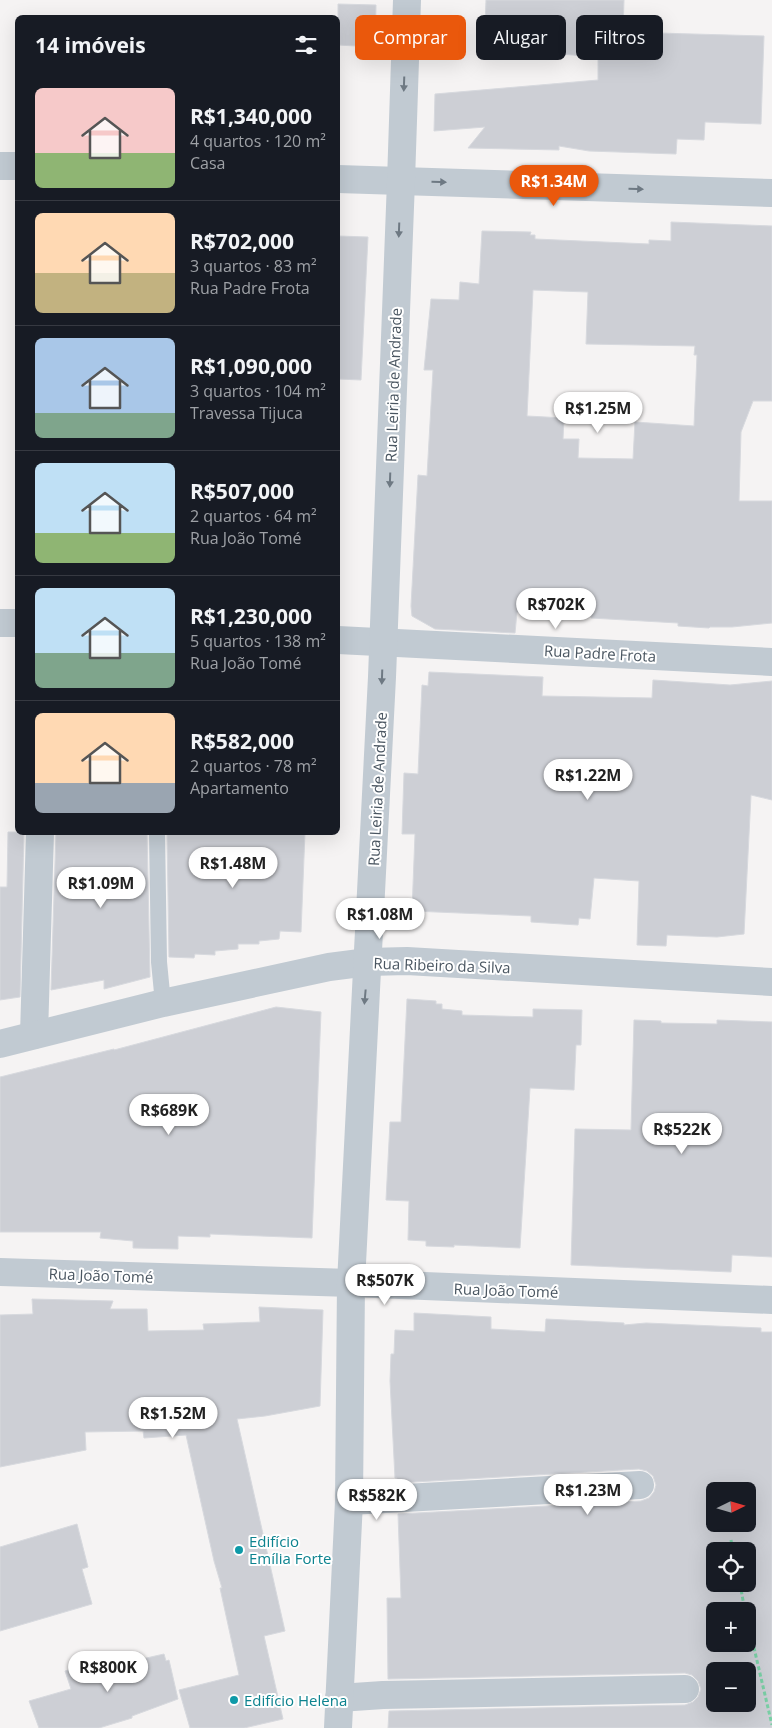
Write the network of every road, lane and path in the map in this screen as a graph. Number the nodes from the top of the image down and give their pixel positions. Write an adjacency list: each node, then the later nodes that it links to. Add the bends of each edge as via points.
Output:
1 (407, 0): 5 (street, Rua Leiria de Andrade, one-way to 5)
2 (0, 166): 3 (street)
3 (15, 166)
4 (340, 179): 5 (street)
5 (401, 181): 6 (street, one-way to 6); 10 (street, Rua Leiria de Andrade, one-way to 10)
6 (772, 193)
7 (0, 623): 8 (street)
8 (15, 623)
9 (340, 640): 10 (street, Rua Padre Frota)
10 (383, 643): 11 (street, Rua Padre Frota); 14 (street, Rua Leiria de Andrade, one-way to 14)
11 (772, 662)
12 (40, 835): 17 (street)
13 (157, 835): 16 (lane, via 159,962)
14 (368, 962): 15 (street, Rua Ribeiro da Silva, via 407,961); 16 (street, Rua Ribeiro da Silva, via 329,967); 20 (street, Rua Leiria de Andrade, one-way to 20)
15 (772, 982)
16 (163, 1003): 17 (street, Rua Ribeiro da Silva)
17 (34, 1035): 18 (street, Rua Ribeiro da Silva)
18 (0, 1044)
19 (0, 1272): 20 (street, Rua João Tomé)
20 (352, 1283): 21 (street, Rua João Tomé); 23 (street, Rua Leiria de Andrade)
21 (772, 1300)
22 (640, 1485): 23 (street)
23 (349, 1501): 26 (street, Rua Leiria de Andrade)
24 (755, 1652): 27 (path)
25 (686, 1689): 26 (street)
26 (338, 1698): 28 (street, Rua Leiria de Andrade)
27 (772, 1725)
28 (338, 1728)

